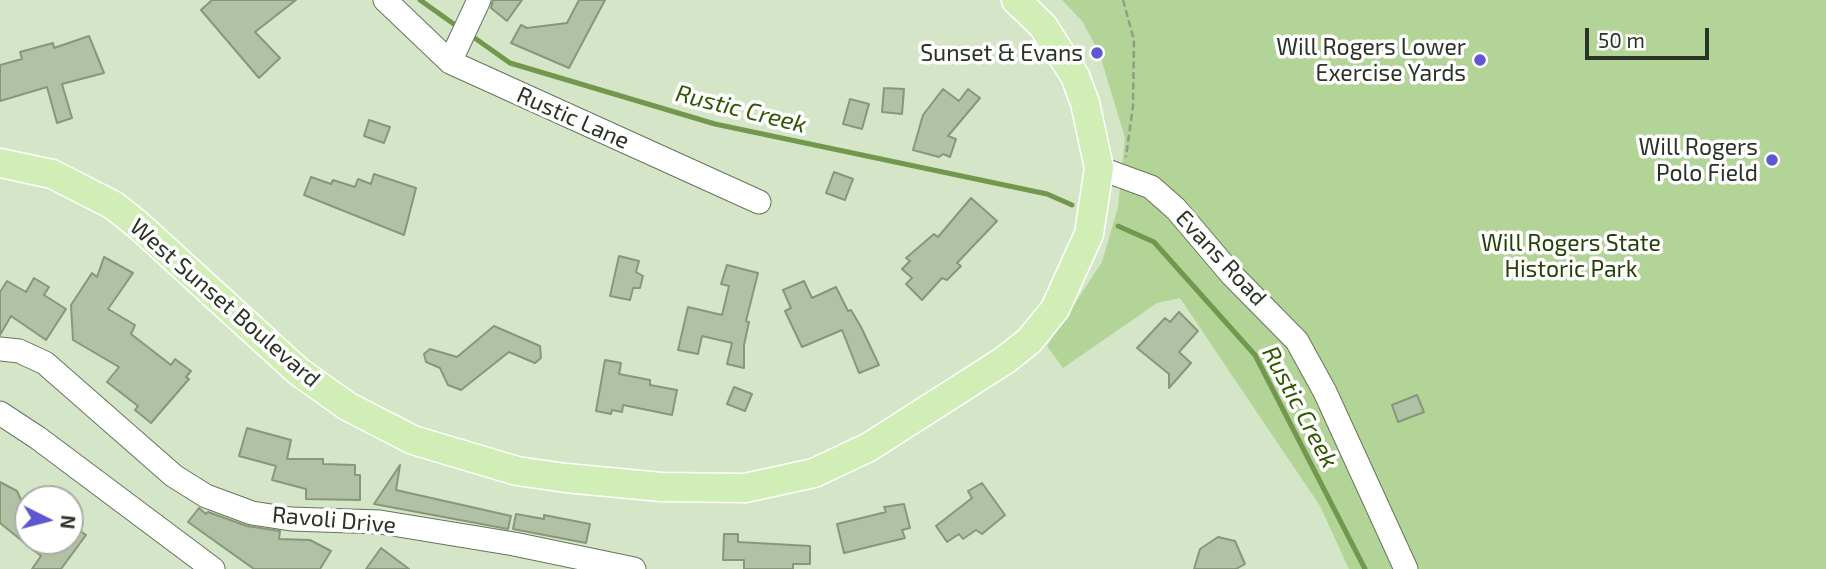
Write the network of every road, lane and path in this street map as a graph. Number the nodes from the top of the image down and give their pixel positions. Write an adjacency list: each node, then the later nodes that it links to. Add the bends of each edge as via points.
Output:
1 (385, 0): 5 (street, Rustic Lane)
2 (1016, 0): 7 (main road, West Sunset Boulevard, via 1043,26 1075,76)
3 (1123, 0): 7 (path, via 1134,40 1133,106)
4 (469, 20): 5 (street)
5 (450, 62): 8 (street, Rustic Lane)
6 (0, 163): 7 (main road, West Sunset Boulevard, via 52,174 113,205 298,371 348,406 413,440 517,471 704,489 745,488 814,473 869,447 1029,341 1055,309 1081,257)
7 (1112, 168): 13 (street, Evans Road, via 1151,187 1176,209 1297,341)
8 (759, 202)
9 (0, 349): 12 (street, Ravoli Drive, via 19,351 45,363 174,476 206,496 252,513 380,522)
10 (0, 413): 11 (street)
11 (213, 569)
12 (634, 569)
13 (1406, 569)

